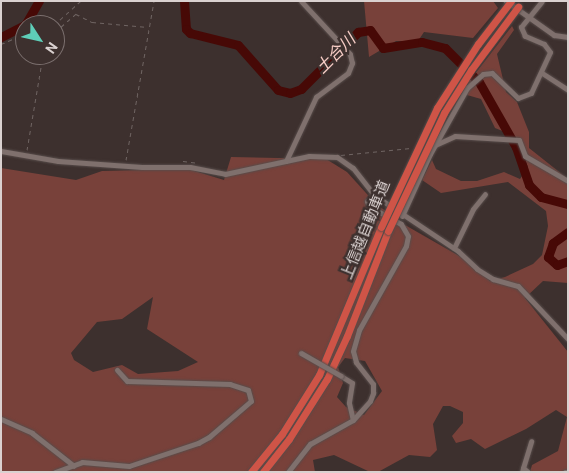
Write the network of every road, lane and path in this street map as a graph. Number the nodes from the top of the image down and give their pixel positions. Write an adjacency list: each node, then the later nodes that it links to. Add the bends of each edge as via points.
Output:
1 (81, 1): 8 (path)
2 (154, 1): 11 (path)
3 (301, 1): 23 (street, via 350,54 352,63 348,73 316,97)
4 (506, 1): 9 (street)
5 (511, 1): 41 (highway, 上信越自動車道, bridge, via 478,44 437,108 381,227 319,375 282,434)
6 (542, 1): 9 (street)
7 (520, 4): 42 (highway, 上信越自動車道, bridge, via 444,113 388,230 327,378 294,432)
8 (64, 15)
9 (526, 18): 12 (street, via 554,35); 16 (street, via 521,32 549,48 550,57)
10 (65, 23): 11 (path, via 76,14 92,22)
11 (149, 27): 24 (path, via 125,161)
12 (568, 37)
13 (15, 38): 14 (path)
14 (1, 44)
15 (41, 65): 21 (path, via 26,150)
16 (542, 73): 17 (street); 18 (street, via 532,93 524,98 518,98 492,73 483,74 460,97)
17 (568, 90)
18 (434, 145): 27 (street, via 455,136 519,140 525,156); 30 (street)
19 (416, 147): 22 (path)
20 (1, 151): 25 (street, via 58,161)
21 (34, 152)
22 (337, 157): 23 (street, via 322,155); 29 (street, via 352,168)
23 (286, 161): 26 (street, via 235,174)
24 (135, 162)
25 (179, 165): 26 (street); 26 (path, via 205,165)
26 (203, 169)
27 (568, 181)
28 (485, 194): 31 (street, via 473,209)
29 (374, 195): 30 (street); 36 (street, via 367,201 369,206 401,224 406,229 408,241 355,341 356,362 373,384 373,393)
30 (402, 216): 31 (street)
31 (454, 248): 32 (street, via 484,274 518,286)
32 (568, 338)
33 (300, 353): 36 (street, bridge, via 352,383 349,404)
34 (117, 370): 38 (street, via 127,381 230,384 248,390 252,401 210,437 198,443 129,466 88,462)
35 (1, 419): 38 (street, via 32,433)
36 (353, 420): 43 (street, via 310,444)
37 (531, 441): 39 (street)
38 (74, 466): 40 (street)
39 (522, 470): 44 (street)
40 (55, 472)
41 (251, 472)
42 (263, 472)
43 (288, 472)
44 (528, 472)

